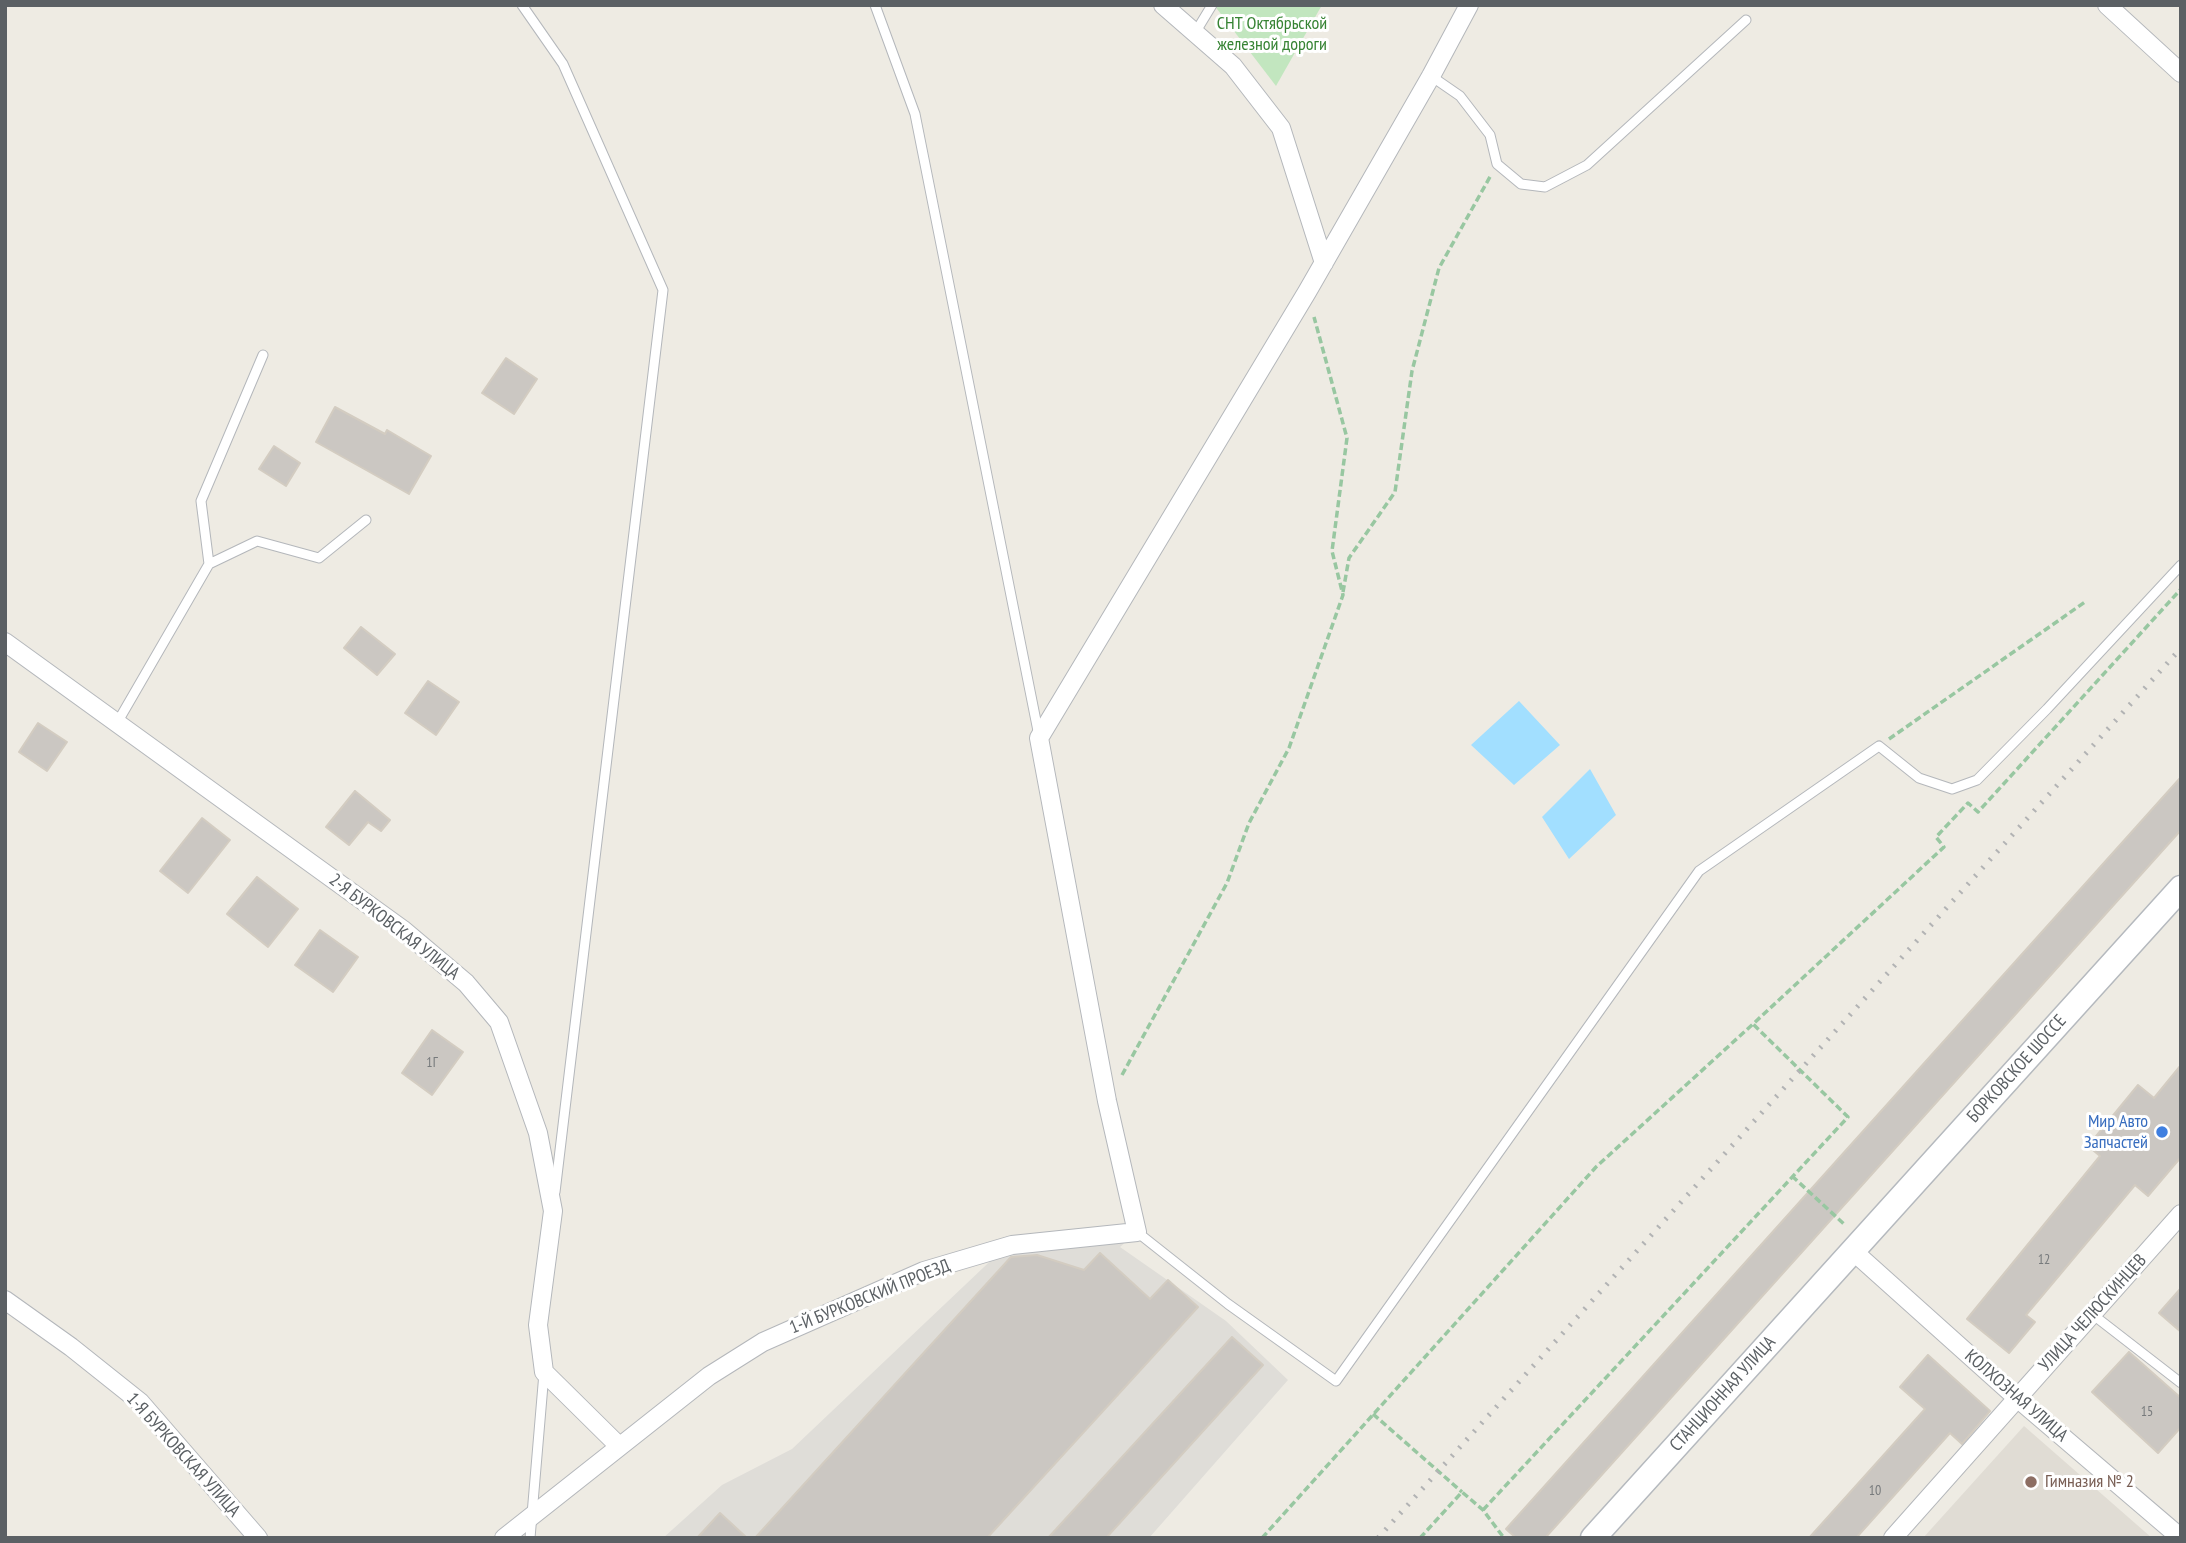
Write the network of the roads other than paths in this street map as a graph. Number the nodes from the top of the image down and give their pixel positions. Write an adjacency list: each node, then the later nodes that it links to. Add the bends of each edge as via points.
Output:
1 (522, 5): 20 (lane, via 563,64 663,290)
2 (875, 5): 18 (lane, via 915,114)
3 (1163, 5): 8 (street)
4 (1212, 5): 8 (lane)
5 (1469, 5): 10 (street)
6 (2107, 5): 9 (street)
7 (1746, 20): 10 (lane, via 1587,165 1545,187 1521,184 1497,164 1490,135 1460,96)
8 (1195, 33): 11 (street, via 1233,66 1282,128)
9 (2181, 73)
10 (1432, 76): 11 (street)
11 (1324, 263): 18 (street)
12 (263, 355): 14 (lane, via 201,501)
13 (366, 520): 14 (lane, via 319,558 257,541)
14 (209, 564): 17 (lane)
15 (2181, 565): 22 (lane, via 1977,780 1952,789 1919,778 1879,746 1699,871 1336,1381)
16 (5, 642): 17 (street, 2-Я БУРКОВСКАЯ УЛИЦА)
17 (117, 723): 20 (street, 2-Я БУРКОВСКАЯ УЛИЦА, via 402,929 466,983 499,1022 538,1133)
18 (1039, 738): 22 (street, via 1107,1101)
19 (2181, 888): 23 (main road, БОРКОВСКОЕ ШОССЕ)
20 (553, 1211): 26 (street, 2-Я БУРКОВСКАЯ УЛИЦА, via 538,1325)
21 (2181, 1214): 25 (street, УЛИЦА ЧЕЛЮСКИНЦЕВ)
22 (1137, 1232): 29 (street, 1-Й БУРКОВСКИЙ ПРОЕЗД, via 1012,1245 924,1271 763,1342 709,1376)
23 (1858, 1246): 28 (street, КОЛХОЗНАЯ УЛИЦА); 34 (main road, СТАНЦИОННАЯ УЛИЦА)
24 (5, 1300): 31 (street, 1-Я БУРКОВСКАЯ УЛИЦА, via 140,1402)
25 (2092, 1314): 27 (lane); 28 (street, УЛИЦА ЧЕЛЮСКИНЦЕВ)
26 (544, 1372): 29 (street); 30 (lane)
27 (2181, 1383)
28 (2017, 1398): 35 (street, УЛИЦА ЧЕЛЮСКИНЦЕВ); 36 (street, КОЛХОЗНАЯ УЛИЦА)
29 (619, 1446): 30 (street, 1-Й БУРКОВСКИЙ ПРОЕЗД)
30 (533, 1514): 32 (street, 1-Й БУРКОВСКИЙ ПРОЕЗД); 33 (lane)
31 (258, 1538)
32 (504, 1538)
33 (530, 1538)
34 (1593, 1538)
35 (1893, 1538)
36 (2180, 1538)

